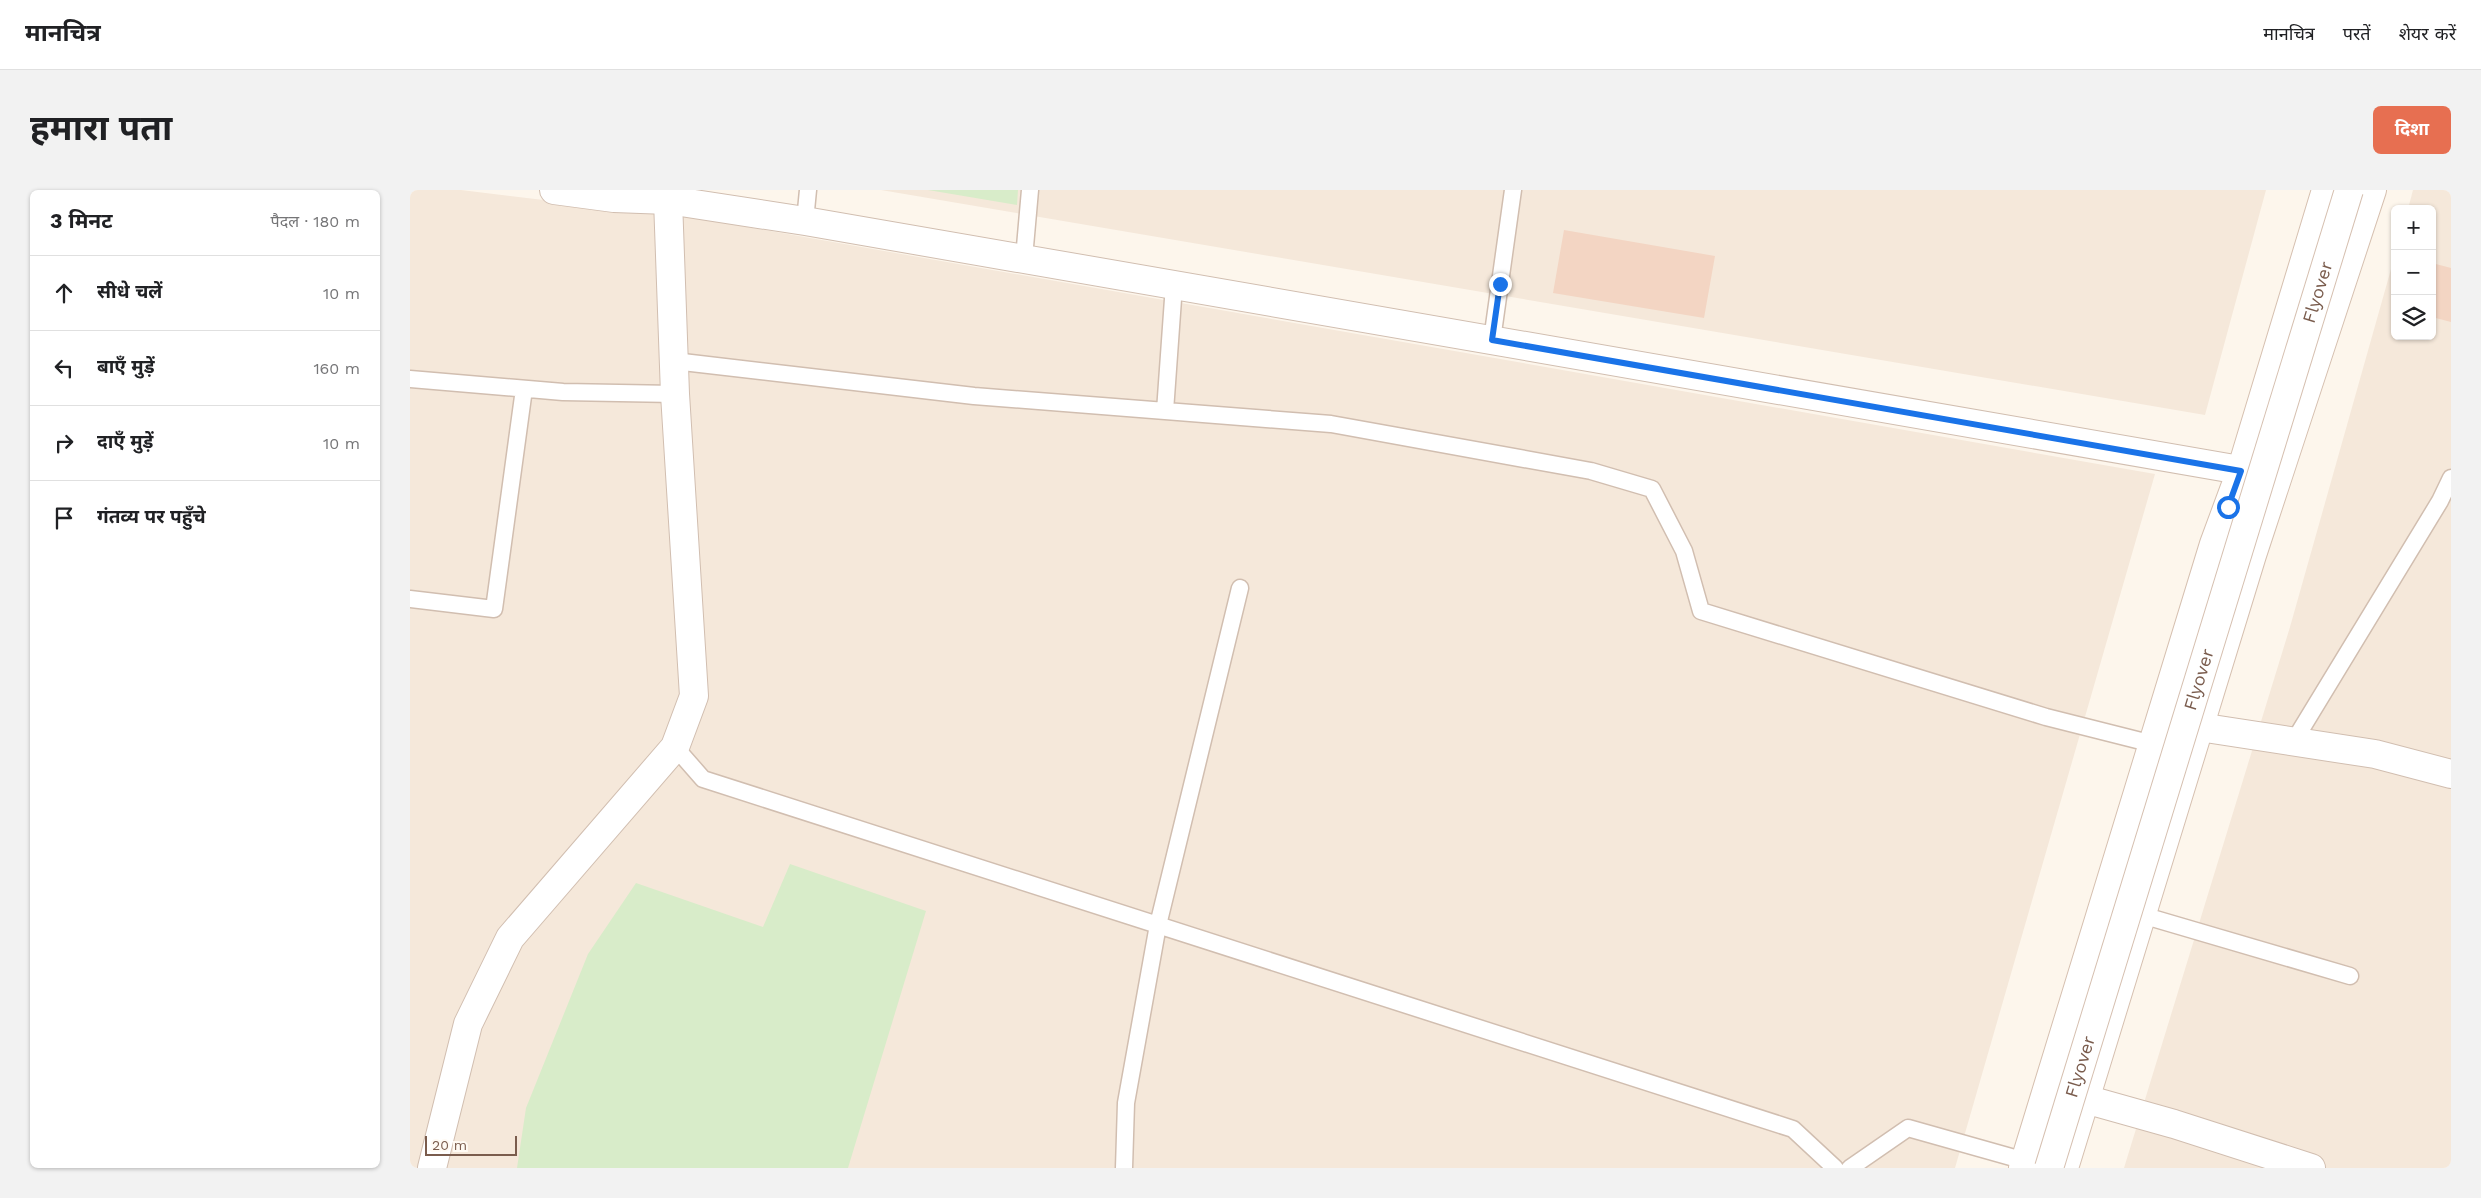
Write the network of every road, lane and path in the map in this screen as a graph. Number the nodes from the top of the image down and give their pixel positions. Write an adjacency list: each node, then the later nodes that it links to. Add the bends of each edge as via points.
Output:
1 (554, 190): 8 (street, via 614,198)
2 (808, 190): 9 (lane)
3 (1030, 190): 10 (lane)
4 (1513, 190): 12 (lane)
5 (2326, 190): 18 (street)
6 (2349, 190): 33 (street, Flyover, bridge)
7 (2372, 190): 19 (street)
8 (663, 193): 9 (street); 13 (street)
9 (805, 221): 10 (street)
10 (1024, 258): 11 (street)
11 (1174, 285): 12 (street); 17 (lane)
12 (1492, 340): 18 (street)
13 (674, 361): 16 (street); 17 (lane, via 974,396)
14 (410, 379): 15 (lane)
15 (524, 389): 16 (lane); 22 (lane, via 494,609)
16 (675, 394): 26 (street, via 694,696)
17 (1165, 411): 25 (lane, via 1331,424 1591,471 1652,489 1684,551 1702,612 2046,717)
18 (2241, 471): 19 (street); 25 (street, via 2214,544)
19 (2280, 477): 23 (street, via 2252,556)
20 (2451, 478): 24 (lane)
21 (1240, 588): 30 (lane)
22 (410, 599)
23 (2200, 727): 24 (street); 29 (street)
24 (2294, 741): 27 (street, via 2375,754)
25 (2153, 744): 28 (street)
26 (675, 747): 30 (lane, via 703,779); 34 (street, via 510,938 468,1024)
27 (2451, 774)
28 (2104, 903): 29 (lane); 33 (street)
29 (2142, 915): 31 (lane); 32 (street)
30 (1158, 926): 35 (lane, via 1126,1102); 36 (lane, via 1793,1129)
31 (2350, 976)
32 (2085, 1099): 38 (street); 39 (street)
33 (2033, 1166): 37 (lane, via 1908,1128)
34 (432, 1168)
35 (1124, 1168)
36 (1835, 1168)
37 (1850, 1168)
38 (2064, 1168)
39 (2311, 1168)

